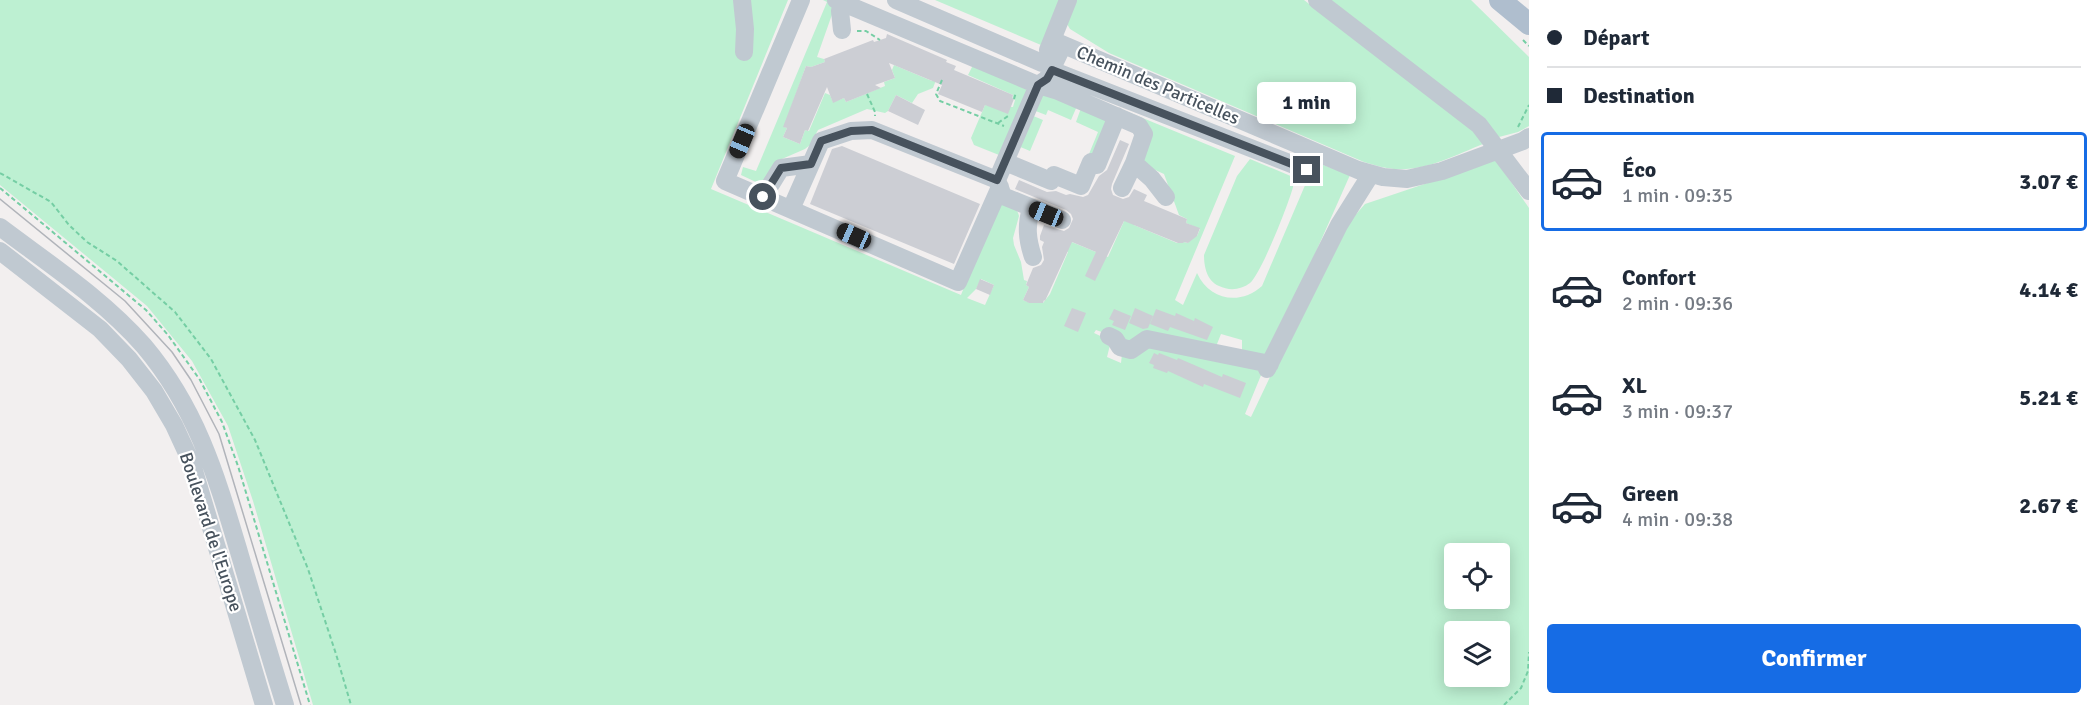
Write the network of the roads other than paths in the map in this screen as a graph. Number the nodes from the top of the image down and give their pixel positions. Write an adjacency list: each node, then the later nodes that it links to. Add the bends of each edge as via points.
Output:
1 (742, 0): 12 (street)
2 (801, 0): 26 (street, via 725,181)
3 (896, 0): 13 (street)
4 (1068, 0): 11 (street)
5 (1317, 0): 17 (street, via 1479,125)
6 (839, 1): 9 (street); 14 (street)
7 (1504, 3): 8 (main road); 10 (main road)
8 (1529, 24)
9 (842, 30)
10 (1529, 34)
11 (1058, 42): 13 (street); 22 (street, Chemin des Particelles)
12 (744, 52)
13 (1047, 66): 14 (street, via 1047,79); 21 (street)
14 (1038, 85): 15 (street); 18 (street)
15 (1116, 116): 18 (street, via 1097,165 1091,162 1081,186 1054,175 1051,181); 20 (street, via 1139,126 1144,134)
16 (1527, 140): 17 (street, Chemin des Particelles)
17 (1497, 150): 22 (street, Chemin des Particelles, via 1442,171 1407,179); 25 (street)
18 (1005, 162): 23 (street)
19 (811, 164): 23 (street, via 821,141 851,131 872,130); 26 (street, via 781,168); 29 (street)
20 (1134, 164): 24 (street); 27 (street)
21 (1307, 170)
22 (1371, 174): 34 (street, via 1339,225 1269,366 1147,339 1131,350 1119,347)
23 (998, 183): 28 (street, via 1003,196); 29 (street, via 958,282)
24 (1122, 188)
25 (1529, 191)
26 (763, 197): 29 (street)
27 (1166, 197)
28 (1031, 207): 30 (street); 33 (street, via 1027,240)
29 (791, 209)
30 (1062, 220)
31 (0, 227): 36 (street, via 109,311 145,348 180,396 200,433 216,476)
32 (0, 251): 35 (street, Boulevard de l'Europe, via 100,329 154,391 174,425 192,464)
33 (1033, 257)
34 (1109, 336)
35 (264, 705)
36 (285, 705)

